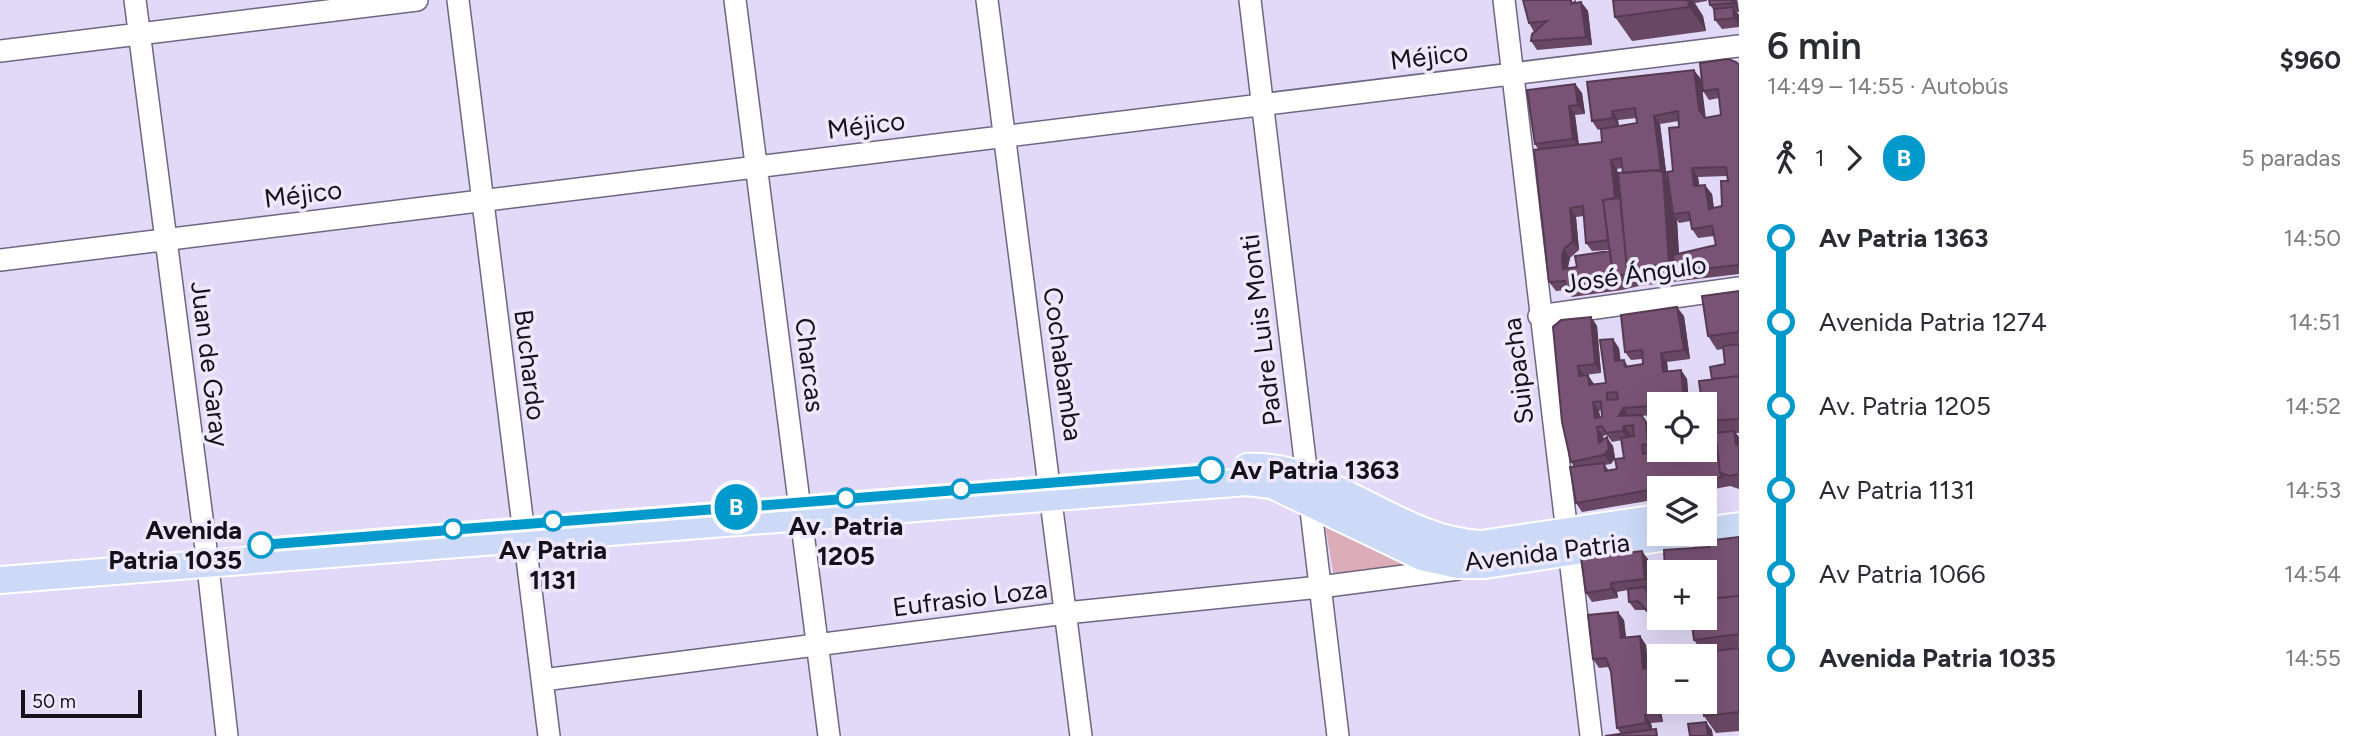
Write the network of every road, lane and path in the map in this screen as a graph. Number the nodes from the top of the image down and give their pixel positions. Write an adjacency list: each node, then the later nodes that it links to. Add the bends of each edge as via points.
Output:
1 (135, 0): 8 (street, Juan de Garay)
2 (417, 0): 8 (street)
3 (458, 0): 15 (street, Buchardo)
4 (735, 0): 14 (street, Charcas)
5 (987, 0): 13 (street, Cochabamba)
6 (1250, 0): 12 (street, Padre Luis Monti)
7 (1504, 0): 11 (street, Suipacha)
8 (139, 34): 10 (street); 16 (street, Juan de Garay)
9 (1739, 46): 11 (street, Méjico)
10 (0, 51)
11 (1514, 74): 12 (street, Méjico); 19 (street, Suipacha)
12 (1263, 105): 13 (street, Méjico); 20 (street, Padre Luis Monti)
13 (1004, 136): 14 (street, Méjico); 21 (street, Cochabamba)
14 (756, 167): 15 (street, Méjico); 23 (street, Charcas)
15 (482, 201): 16 (street, Méjico); 28 (street, Buchardo)
16 (166, 239): 17 (street, Méjico); 32 (street, Juan de Garay)
17 (0, 260)
18 (1739, 288): 19 (street, José Ángulo)
19 (1539, 316): 30 (street, Suipacha)
20 (1309, 490): 21 (main road, Avenida Patria, via 1260,466); 31 (main road, Avenida Patria); 35 (street, Padre Luis Monti)
21 (1051, 491): 23 (main road, Avenida Patria); 36 (street, Cochabamba)
22 (1739, 508): 24 (main road)
23 (800, 510): 28 (main road, Avenida Patria); 37 (street, Charcas)
24 (1717, 511)
25 (1647, 521): 30 (main road, Avenida Patria)
26 (1739, 526): 27 (main road)
27 (1717, 529)
28 (524, 530): 32 (main road, Avenida Patria); 38 (street, Buchardo)
29 (1647, 537): 30 (main road, Avenida Patria)
30 (1566, 542): 31 (main road, Avenida Patria, via 1459,543); 31 (main road, Avenida Patria, via 1485,565 1439,562); 44 (street, Suipacha)
31 (1414, 554): 35 (street, Eufrasio Loza)
32 (207, 556): 33 (main road, Avenida Patria); 34 (main road, Avenida Patria); 39 (street, Juan de Garay)
33 (0, 565)
34 (0, 580)
35 (1320, 587): 36 (street, Eufrasio Loza); 43 (street, Padre Luis Monti)
36 (1066, 613): 37 (street, Eufrasio Loza); 42 (street, Cochabamba)
37 (817, 646): 38 (street, Eufrasio Loza); 41 (street, Charcas)
38 (543, 680): 40 (street, Buchardo)
39 (227, 736)
40 (550, 736)
41 (829, 736)
42 (1081, 736)
43 (1338, 736)
44 (1591, 736)

